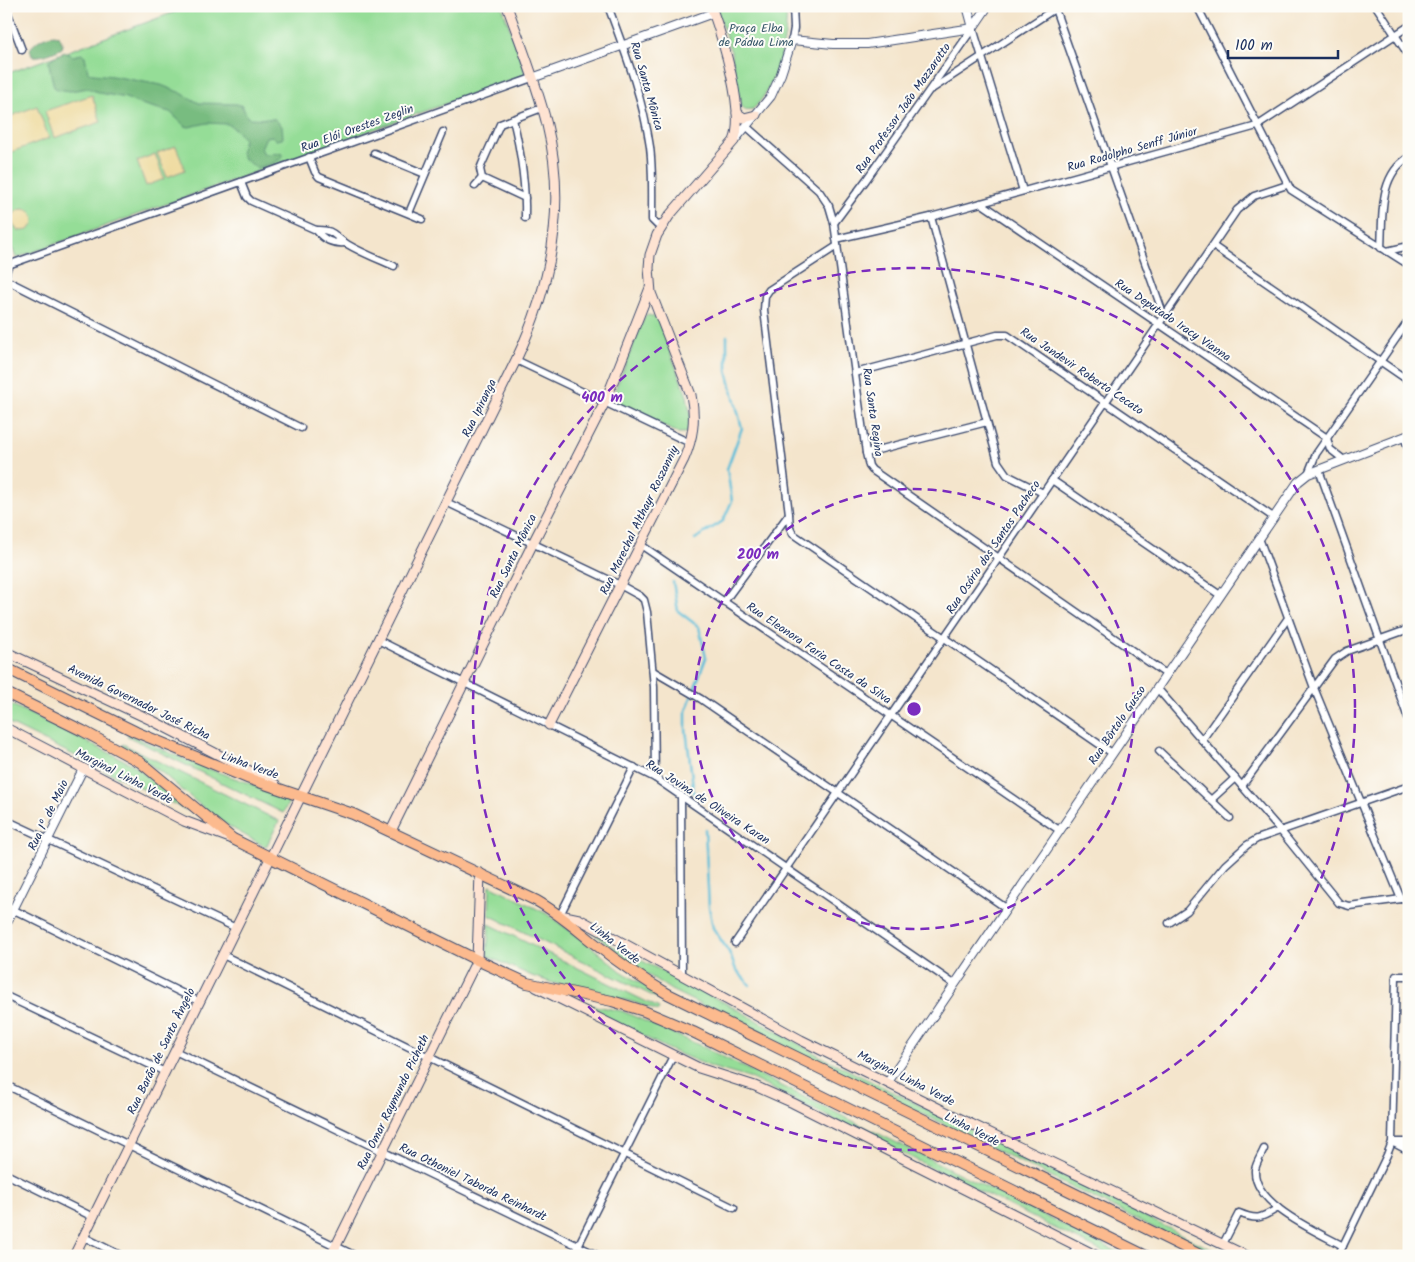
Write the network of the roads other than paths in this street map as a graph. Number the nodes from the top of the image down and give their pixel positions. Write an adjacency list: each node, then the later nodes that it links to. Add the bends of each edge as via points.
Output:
1 (507, 6): 19 (main road, Rua Ipiranga)
2 (608, 6): 15 (street, Rua Santa Mônica)
3 (793, 6): 14 (street, Rua Marechal Althayr Roszanniy)
4 (967, 6): 12 (street)
5 (988, 6): 12 (street, Rua Professor João Mazzarotto)
6 (1197, 6): 26 (street)
7 (1376, 6): 13 (street)
8 (6, 8): 16 (street)
9 (1057, 8): 17 (street); 32 (street)
10 (712, 10): 15 (street, Rua Elói Orestes Zeglin); 22 (main road, via 732,75)
11 (1409, 26): 13 (street, Rua Rodolpho Senff Júnior)
12 (973, 28): 14 (street, via 858,44); 17 (street); 20 (street, Rua Professor João Mazzarotto)
13 (1395, 35): 18 (street); 26 (street, Rua Rodolpho Senff Júnior)
14 (792, 40): 23 (street, Rua Marechal Althayr Roszanniy, via 776,87)
15 (622, 45): 19 (street, Rua Elói Orestes Zeglin); 46 (street, Rua Santa Mônica, via 647,127 652,217 655,224)
16 (22, 50)
17 (982, 56): 20 (street); 38 (street)
18 (1409, 56)
19 (532, 78): 21 (main road, Rua Ipiranga); 31 (street, Rua Elói Orestes Zeglin)
20 (929, 91): 45 (street, Rua Professor João Mazzarotto)
21 (542, 108): 24 (street); 62 (main road, Rua Ipiranga, via 554,166 554,229 550,262 538,307)
22 (737, 114): 23 (main road, via 748,118); 28 (main road, via 738,130)
23 (756, 115): 25 (street, Rua Marechal Althayr Roszanniy)
24 (513, 119): 34 (street, via 500,124 480,169); 39 (street, via 522,161)
25 (746, 126): 28 (street, Rua Marechal Althayr Roszanniy); 45 (street, Rua Santa Regina, via 819,191 829,206)
26 (1257, 126): 32 (street, Rua Rodolpho Senff Júnior); 36 (street)
27 (443, 132): 33 (street)
28 (734, 141): 46 (main road, Rua Marechal Althayr Roszanniy)
29 (374, 153): 33 (street)
30 (1409, 157): 50 (street, via 1395,168 1386,186)
31 (310, 158): 35 (street, Rua Elói Orestes Zeglin); 41 (street, via 319,177)
32 (1111, 167): 38 (street, Rua Rodolpho Senff Júnior); 58 (street)
33 (425, 174): 41 (street)
34 (482, 178): 37 (street); 39 (street)
35 (241, 182): 52 (street, Rua Elói Orestes Zeglin); 54 (street, via 248,200 316,230 334,234 345,244)
36 (1287, 185): 48 (street, Rua Osório dos Santos Pacheco, via 1248,200 1237,210); 50 (street, via 1296,195)
37 (475, 186)
38 (1023, 192): 40 (street, Rua Rodolpho Senff Júnior)
39 (525, 198): 43 (street)
40 (981, 203): 42 (street, Rua Rodolpho Senff Júnior); 60 (street, Rua Deputado Iracy Vianna)
41 (409, 213): 44 (street)
42 (931, 217): 47 (street, Rua Rodolpho Senff Júnior); 61 (street)
43 (525, 218)
44 (422, 219)
45 (834, 223): 47 (street, Rua Santa Regina)
46 (664, 224): 57 (main road, Rua Marechal Althayr Roszanniy, via 652,245)
47 (837, 243): 64 (street, Rua Santa Regina); 81 (street, Rua Rodolpho Senff Júnior, via 774,286 765,296)
48 (1213, 246): 58 (street, Rua Osório dos Santos Pacheco); 63 (street)
49 (1409, 246): 50 (street)
50 (1384, 250): 53 (street)
51 (6, 251): 52 (street)
52 (8, 265): 55 (street)
53 (1409, 265)
54 (394, 266)
55 (6, 274)
56 (6, 280): 69 (street)
57 (650, 288): 66 (main road, Rua Santa Mônica); 72 (main road, Rua Marechal Althayr Roszanniy, via 691,396 694,421)
58 (1164, 316): 60 (street, Rua Osório dos Santos Pacheco)
59 (1409, 320): 63 (street)
60 (1159, 324): 67 (street, Rua Osório dos Santos Pacheco); 71 (street, Rua Deputado Iracy Vianna)
61 (965, 343): 64 (street, Rua Jandevir Roberto Cecato); 67 (street, Rua Jandevir Roberto Cecato, via 997,334 1007,335); 68 (street)
62 (516, 360): 66 (street); 80 (main road, Rua Ipiranga)
63 (1380, 361): 65 (street); 71 (street)
64 (855, 373): 74 (street, Rua Santa Regina)
65 (1409, 380)
66 (605, 402): 72 (street); 84 (main road, Rua Santa Mônica)
67 (1106, 402): 78 (street, Rua Osório dos Santos Pacheco); 82 (street, Rua Jandevir Roberto Cecato)
68 (986, 422): 74 (street); 79 (street, via 1002,469 1014,480)
69 (301, 428)
70 (1406, 436): 73 (street); 75 (street, Rua Bôrtolo Gusso)
71 (1327, 438): 75 (street, Rua Deputado Iracy Vianna, via 1330,449); 77 (street, via 1312,460)
72 (690, 443): 85 (main road, Rua Marechal Althayr Roszanniy)
73 (1409, 450)
74 (866, 453): 86 (street, Rua Santa Regina, via 872,470)
75 (1344, 460): 76 (street, Rua Bôrtolo Gusso)
76 (1318, 470): 77 (street, Rua Bôrtolo Gusso); 93 (street)
77 (1308, 474): 82 (street, Rua Bôrtolo Gusso, via 1298,482)
78 (1052, 480): 79 (street, Rua Osório dos Santos Pacheco); 88 (street)
79 (1043, 493): 86 (street, Rua Osório dos Santos Pacheco)
80 (446, 502): 84 (street); 94 (main road, Rua Ipiranga)
81 (789, 514): 89 (street); 92 (street, via 793,534)
82 (1273, 517): 83 (street, Rua Bôrtolo Gusso)
83 (1259, 538): 88 (street, Rua Bôrtolo Gusso); 90 (street)
84 (533, 543): 87 (street); 99 (main road, Rua Santa Mônica)
85 (641, 545): 87 (main road, Rua Marechal Althayr Roszanniy); 89 (street, Rua Eleonora Faria Costa da Silva)
86 (999, 558): 92 (street, Rua Osório dos Santos Pacheco); 98 (street, Rua Santa Regina)
87 (620, 585): 97 (street, via 640,596 646,605); 105 (main road, Rua Marechal Althayr Roszanniy)
88 (1220, 595): 98 (street, Rua Bôrtolo Gusso)
89 (724, 602): 103 (street, Rua Eleonora Faria Costa da Silva)
90 (1288, 618): 101 (street); 107 (street)
91 (1409, 629): 93 (street)
92 (944, 638): 103 (street, Rua Osório dos Santos Pacheco); 109 (street)
93 (1380, 639): 101 (street, via 1341,654); 104 (street)
94 (378, 640): 99 (street, Rua Jovina de Oliveira Karan); 119 (main road, Rua Ipiranga)
95 (6, 652): 116 (main road, Avenida Governador José Richa, via 151,720)
96 (6, 668): 116 (highway, Linha Verde, via 136,732 247,778)
97 (653, 671): 112 (street); 117 (street, via 701,699)
98 (1166, 674): 100 (street, Rua Bôrtolo Gusso)
99 (464, 683): 105 (street, Rua Jovina de Oliveira Karan); 126 (main road, Rua Santa Mônica)
100 (1157, 688): 107 (street); 109 (street, Rua Bôrtolo Gusso)
101 (1314, 688): 114 (street); 121 (street)
102 (6, 693): 127 (highway, via 140,762)
103 (891, 716): 117 (street, Rua Osório dos Santos Pacheco); 124 (street, Rua Eleonora Faria Costa da Silva)
104 (1409, 720)
105 (549, 725): 110 (street, Rua Jovina de Oliveira Karan)
106 (6, 728): 111 (main road, Marginal Linha Verde)
107 (1202, 740): 113 (street)
108 (1159, 750): 120 (street)
109 (1112, 753): 124 (street, Rua Bôrtolo Gusso)
110 (634, 767): 112 (street, Rua Jovina de Oliveira Karan); 136 (street)
111 (83, 769): 127 (main road, Marginal Linha Verde, via 184,821); 128 (street, Rua 1º de Maio)
112 (655, 778): 118 (street, Rua Jovina de Oliveira Karan)
113 (1235, 778): 114 (street); 120 (street)
114 (1242, 786): 125 (street)
115 (1409, 786): 121 (street)
116 (286, 790): 119 (highway, Linha Verde)
117 (838, 793): 130 (street, Rua Osório dos Santos Pacheco); 135 (street)
118 (681, 795): 130 (street, Rua Jovina de Oliveira Karan); 143 (street)
119 (301, 796): 126 (highway, Linha Verde); 129 (main road, Rua Ipiranga)
120 (1212, 799): 122 (street)
121 (1361, 802): 125 (street); 133 (street)
122 (1230, 818)
123 (6, 820): 128 (street)
124 (1059, 830): 135 (street, Rua Bôrtolo Gusso)
125 (1280, 830): 133 (street, via 1342,906); 137 (street, via 1257,839 1238,853 1187,911)
126 (391, 831): 131 (highway, Linha Verde)
127 (233, 839): 129 (highway)
128 (48, 840): 134 (street, Rua 1º de Maio); 139 (street)
129 (271, 857): 139 (main road, Rua Barão de Santo Ângelo); 142 (highway)
130 (786, 868): 140 (street, Rua Osório dos Santos Pacheco); 146 (street, Rua Jovina de Oliveira Karan)
131 (480, 873): 136 (highway, Linha Verde); 142 (main road)
132 (1409, 898): 133 (street)
133 (1401, 899)
134 (10, 908): 138 (street, Rua 1º de Maio); 148 (street)
135 (1006, 908): 146 (street, Rua Bôrtolo Gusso)
136 (560, 915): 143 (main road, Marginal Linha Verde, via 579,919); 181 (highway, Linha Verde, via 622,964 668,994)
137 (1169, 923)
138 (6, 924)
139 (236, 928): 141 (main road, Rua Barão de Santo Ângelo)
140 (735, 943)
141 (223, 955): 148 (main road, Rua Barão de Santo Ângelo); 151 (street)
142 (477, 960): 145 (highway); 151 (main road, Rua Omar Raymundo Picheth)
143 (682, 975): 153 (main road, Marginal Linha Verde, via 801,1040)
144 (1409, 976): 155 (street, via 1396,976)
145 (527, 982): 150 (main road); 180 (highway, via 644,1010 694,1032)
146 (954, 984): 153 (street, Rua Bôrtolo Gusso)
147 (6, 996): 152 (street)
148 (200, 1002): 149 (main road, Rua Barão de Santo Ângelo)
149 (175, 1051): 152 (main road, Rua Barão de Santo Ângelo); 159 (street, Rua Othoniel Taborda Reinhardt)
150 (673, 1056): 161 (street); 168 (main road, via 793,1103)
151 (429, 1057): 159 (main road, Rua Omar Raymundo Picheth); 161 (street)
152 (165, 1072): 157 (main road, Rua Barão de Santo Ângelo)
153 (888, 1082): 167 (main road, Marginal Linha Verde)
154 (6, 1085): 157 (street)
155 (1392, 1142): 156 (street); 160 (street); 171 (street)
156 (1409, 1142)
157 (129, 1145): 165 (main road, Rua Barão de Santo Ângelo); 169 (street)
158 (1264, 1149): 164 (street, via 1256,1165 1257,1182)
159 (383, 1151): 169 (main road, Rua Omar Raymundo Picheth); 170 (street, Rua Othoniel Taborda Reinhardt)
160 (1409, 1151)
161 (624, 1153): 163 (street); 170 (street)
162 (6, 1174): 165 (street)
163 (734, 1208)
164 (1278, 1208): 167 (street, via 1260,1218 1240,1213); 171 (street)
165 (93, 1217): 166 (main road, Rua Barão de Santo Ângelo)
166 (84, 1237): 172 (main road, Rua Barão de Santo Ângelo); 173 (street)
167 (1223, 1244): 182 (main road, Marginal Linha Verde)
168 (1076, 1245): 178 (street); 179 (main road)
169 (336, 1246): 174 (main road, Rua Omar Raymundo Picheth); 175 (street)
170 (578, 1246): 176 (street); 177 (street, Rua Othoniel Taborda Reinhardt)
171 (1343, 1246): 183 (street)
172 (74, 1256)
173 (122, 1256)
174 (331, 1256)
175 (356, 1256)
176 (572, 1256)
177 (599, 1256)
178 (1072, 1256)
179 (1097, 1256)
180 (1146, 1256)
181 (1202, 1256)
182 (1247, 1256)
183 (1338, 1256)

